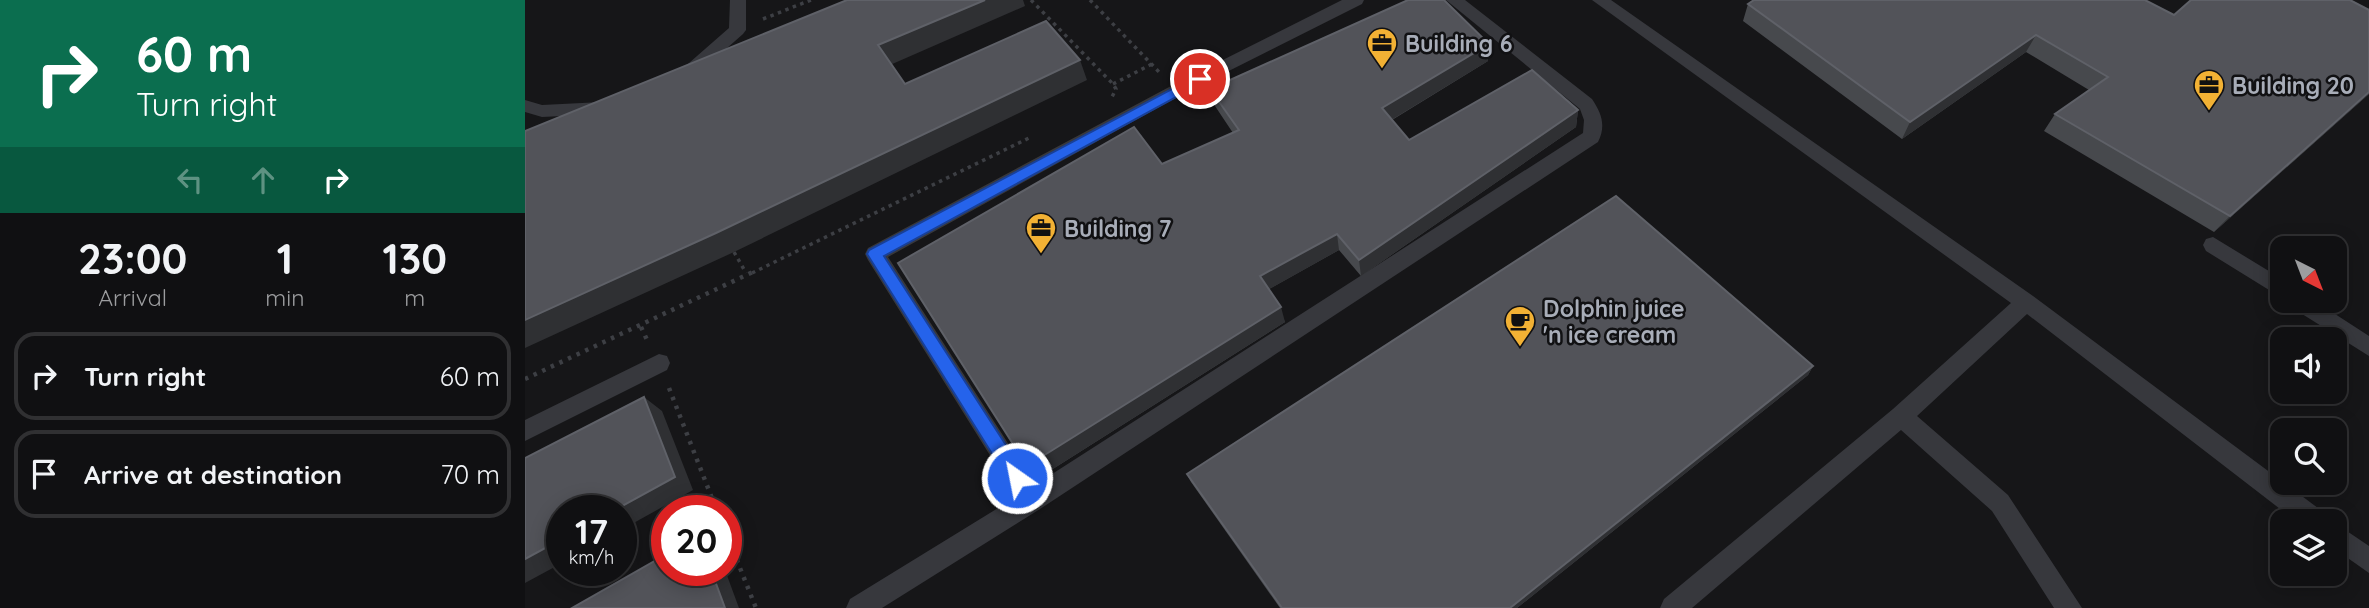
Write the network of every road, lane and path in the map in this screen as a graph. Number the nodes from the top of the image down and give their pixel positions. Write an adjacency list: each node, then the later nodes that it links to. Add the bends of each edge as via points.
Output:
1 (738, 0): 8 (lane)
2 (811, 0): 8 (path)
3 (1031, 0): 11 (path)
4 (1090, 0): 9 (path)
5 (1356, 0): 12 (lane)
6 (1454, 0): 29 (lane, via 1586,104 1595,127 1591,137)
7 (1600, 0): 21 (lane)
8 (737, 30): 10 (lane, via 693,70)
9 (1152, 64): 11 (path); 12 (path)
10 (671, 83)
11 (1113, 84): 13 (path, via 1116,89)
12 (1177, 90): 29 (lane, via 874,254)
13 (1111, 99)
14 (623, 102): 15 (lane, via 597,109 542,111)
15 (525, 106)
16 (1037, 134): 19 (path)
17 (2213, 245): 20 (lane)
18 (734, 252): 19 (path)
19 (746, 274): 25 (path)
20 (2270, 282)
21 (2027, 302): 26 (lane); 30 (lane)
22 (2317, 313): 23 (lane)
23 (2369, 347)
24 (659, 363): 27 (lane); 28 (path)
25 (525, 379)
26 (1901, 416): 36 (lane); 37 (lane, via 2000,503)
27 (525, 431)
28 (711, 495)
29 (1031, 501): 35 (lane)
30 (2300, 509)
31 (2347, 544): 32 (lane)
32 (2369, 561)
33 (742, 573): 34 (path)
34 (756, 608)
35 (859, 608)
36 (1674, 608)
37 (2069, 608)

